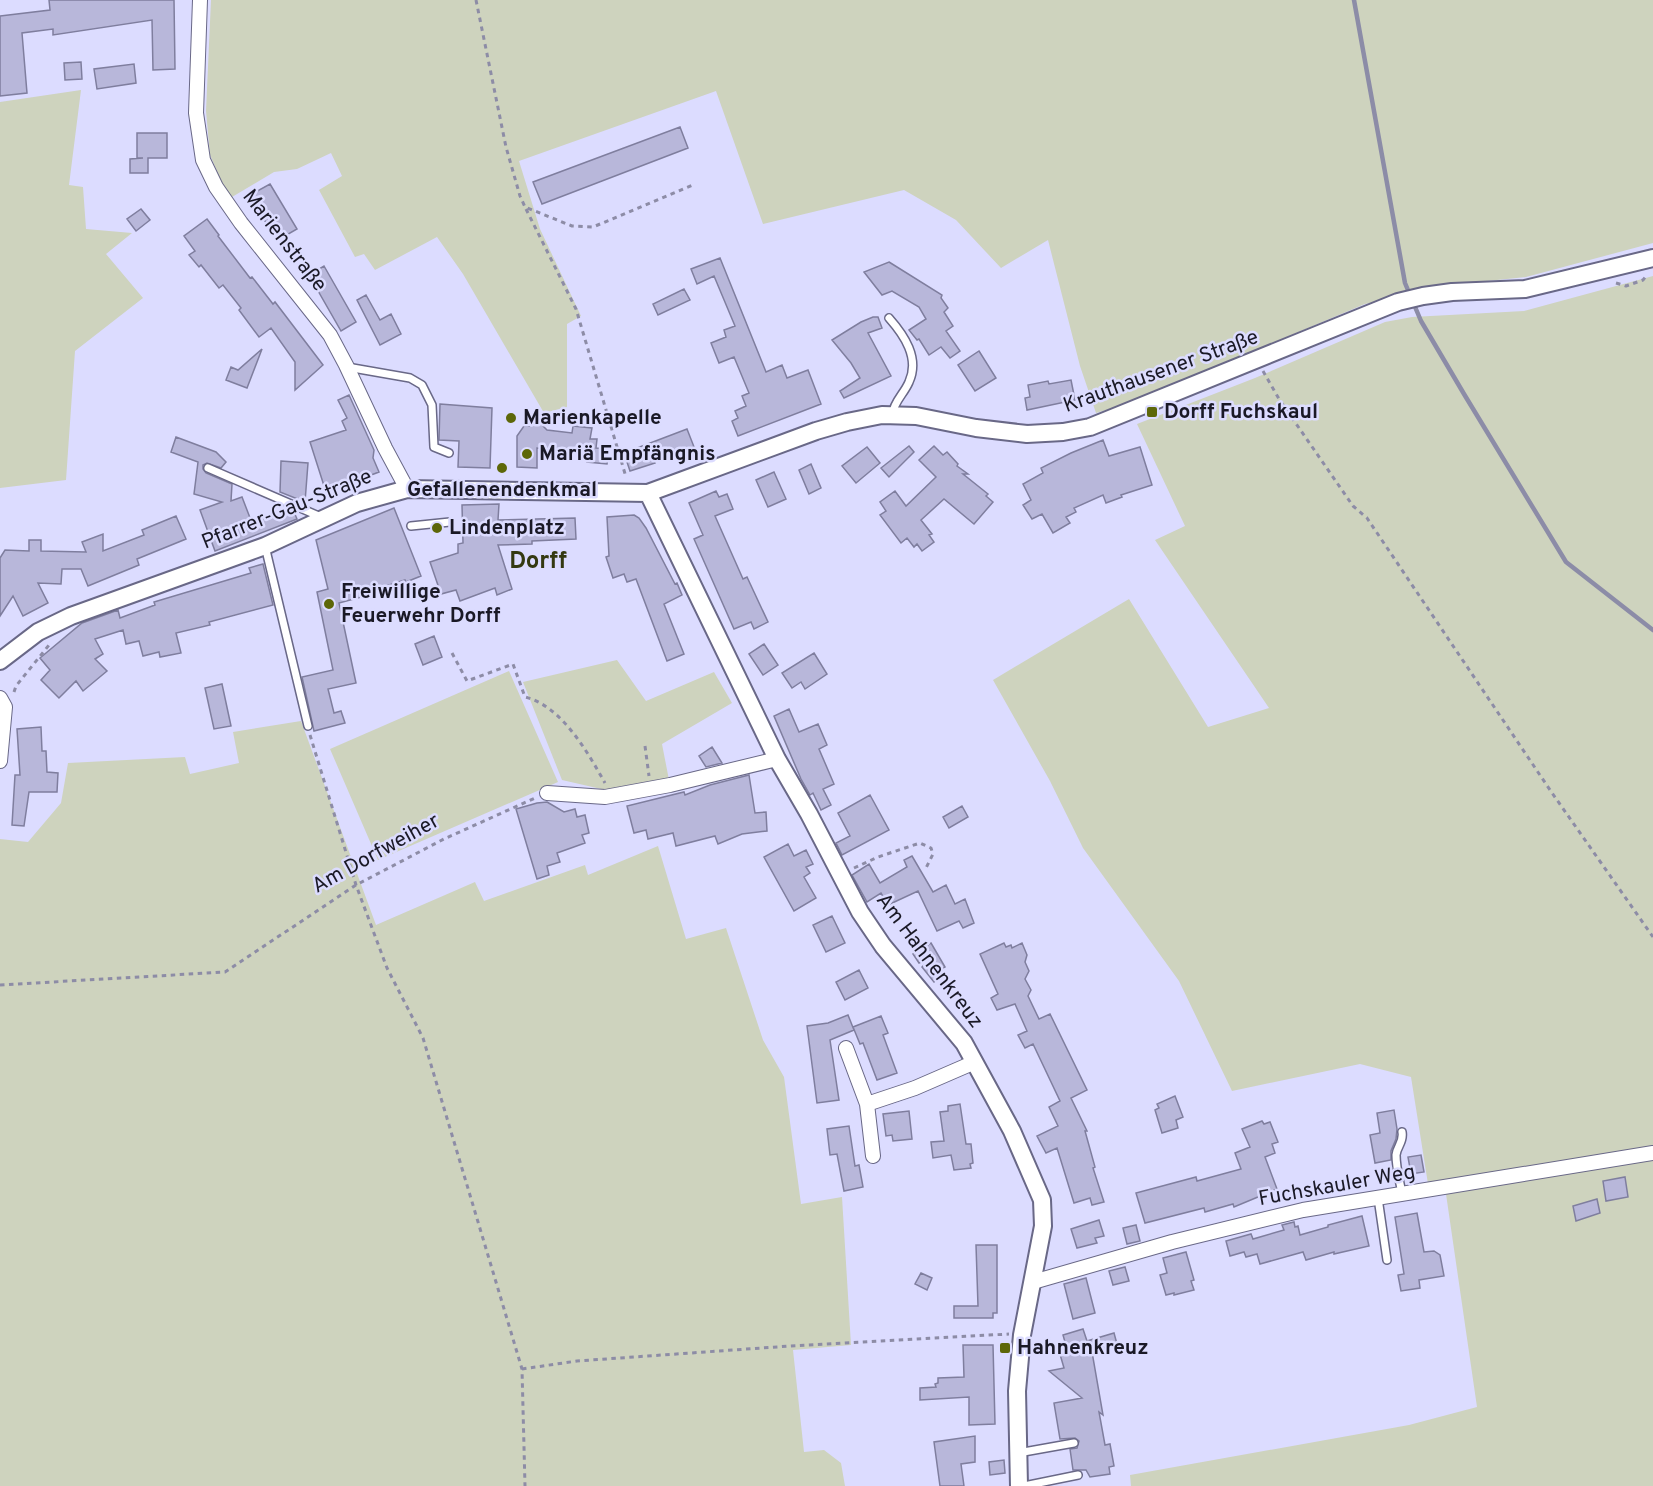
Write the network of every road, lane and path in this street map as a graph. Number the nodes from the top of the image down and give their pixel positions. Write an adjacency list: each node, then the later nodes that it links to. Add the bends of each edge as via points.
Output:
1 (200, 0): 7 (street, Marienstraße, via 196,113 203,160 216,187 330,335)
2 (476, 0): 4 (path, via 506,147)
3 (695, 184): 4 (path, via 592,227 572,226)
4 (525, 207): 14 (path, via 576,309)
5 (1653, 258): 9 (street, Krauthausener Straße, via 1525,290 1452,292 1398,302 1077,430 1027,434)
6 (889, 318): 9 (lane, via 906,339 912,362 910,381 898,397)
7 (347, 367): 10 (lane, via 410,378 422,385 432,405 434,447); 12 (street, Marienstraße)
8 (1262, 369): 34 (path, via 1279,399 1353,506 1367,518)
9 (892, 415): 13 (street, Krauthausener Straße, via 816,431)
10 (449, 453)
11 (208, 468): 15 (lane)
12 (407, 489): 14 (street, Pfarrer-Gau-Straße); 15 (street, Pfarrer-Gau-Straße, via 357,502)
13 (648, 493): 14 (street, Pfarrer-Gau-Straße); 26 (street, Am Hahnenkreuz)
14 (630, 494)
15 (324, 519): 18 (street, Pfarrer-Gau-Straße)
16 (450, 522): 17 (lane)
17 (411, 526)
18 (265, 546): 21 (street, Pfarrer-Gau-Straße, via 71,616 38,632); 24 (lane)
19 (50, 644): 23 (path, via 16,686)
20 (452, 652): 29 (path, via 467,681 513,664 525,697 538,700 584,744)
21 (0, 661)
22 (0, 698): 23 (street)
23 (4, 716): 27 (street)
24 (308, 726): 33 (path)
25 (645, 746): 28 (path)
26 (777, 759): 30 (street, via 605,797); 32 (street, Am Hahnenkreuz)
27 (0, 761)
28 (650, 784)
29 (610, 791)
30 (548, 792): 33 (path, Am Dorfweiher, via 444,839)
31 (926, 868): 32 (path, via 933,854 931,848 920,843)
32 (841, 875): 37 (street, Am Hahnenkreuz, via 884,946)
33 (356, 885): 35 (path, Am Dorfweiher, via 225,972); 47 (path, via 387,968 423,1038)
34 (1653, 937)
35 (0, 985)
36 (846, 1048): 38 (street)
37 (975, 1062): 38 (street); 45 (street, Am Hahnenkreuz, via 1042,1200 1043,1226)
38 (867, 1104): 41 (street)
39 (1402, 1132): 42 (lane, via 1396,1159)
40 (1653, 1154): 42 (street, Fuchskauler Weg)
41 (873, 1156)
42 (1402, 1194): 43 (street, Fuchskauler Weg)
43 (1378, 1198): 44 (lane); 45 (street, Fuchskauler Weg, via 1303,1210 1183,1239)
44 (1387, 1260)
45 (1033, 1282): 46 (street, Am Hahnenkreuz)
46 (1022, 1335): 47 (path, via 790,1346 577,1361); 49 (street, Am Hahnenkreuz)
47 (522, 1369): 51 (path)
48 (1074, 1443): 49 (lane)
49 (1017, 1453): 52 (street, Am Hahnenkreuz)
50 (1078, 1475): 53 (lane)
51 (525, 1486)
52 (1019, 1486)
53 (1024, 1486)

